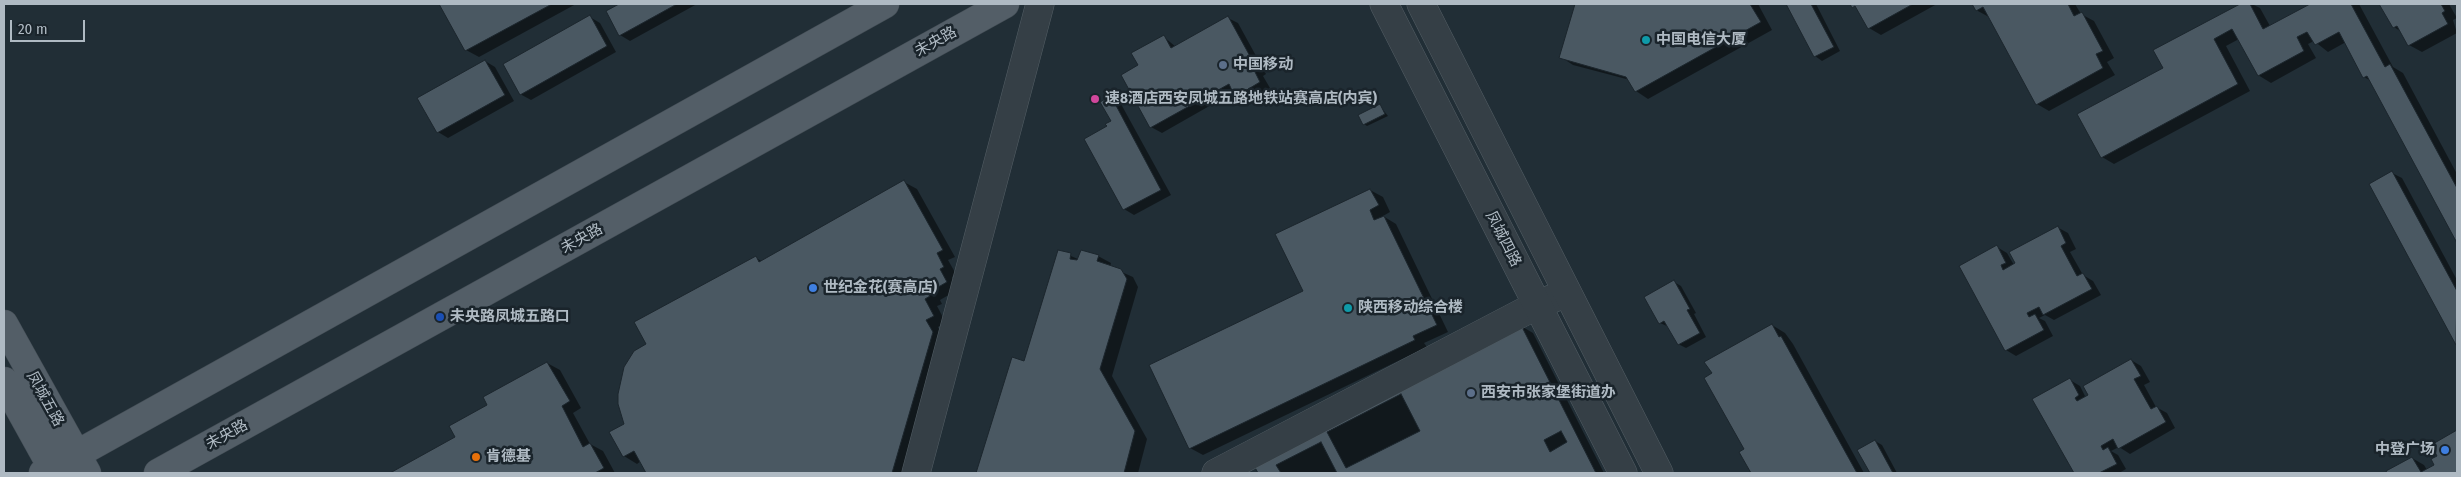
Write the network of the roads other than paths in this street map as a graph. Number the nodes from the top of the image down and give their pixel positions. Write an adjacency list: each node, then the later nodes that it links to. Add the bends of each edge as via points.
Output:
1 (885, 4): 10 (main road)
2 (1005, 4): 12 (main road, 未央路)
3 (1040, 4): 13 (street)
4 (1384, 4): 7 (street, 凤城四路)
5 (1421, 4): 6 (street)
6 (1566, 293): 7 (street); 16 (street)
7 (1537, 305): 14 (street); 15 (street, 凤城四路)
8 (4, 324): 10 (main road, 凤城五路)
9 (4, 381): 11 (main road, 凤城五路)
10 (81, 464): 11 (main road)
11 (50, 472)
12 (158, 473)
13 (916, 473)
14 (1216, 473)
15 (1623, 473)
16 (1659, 473)

